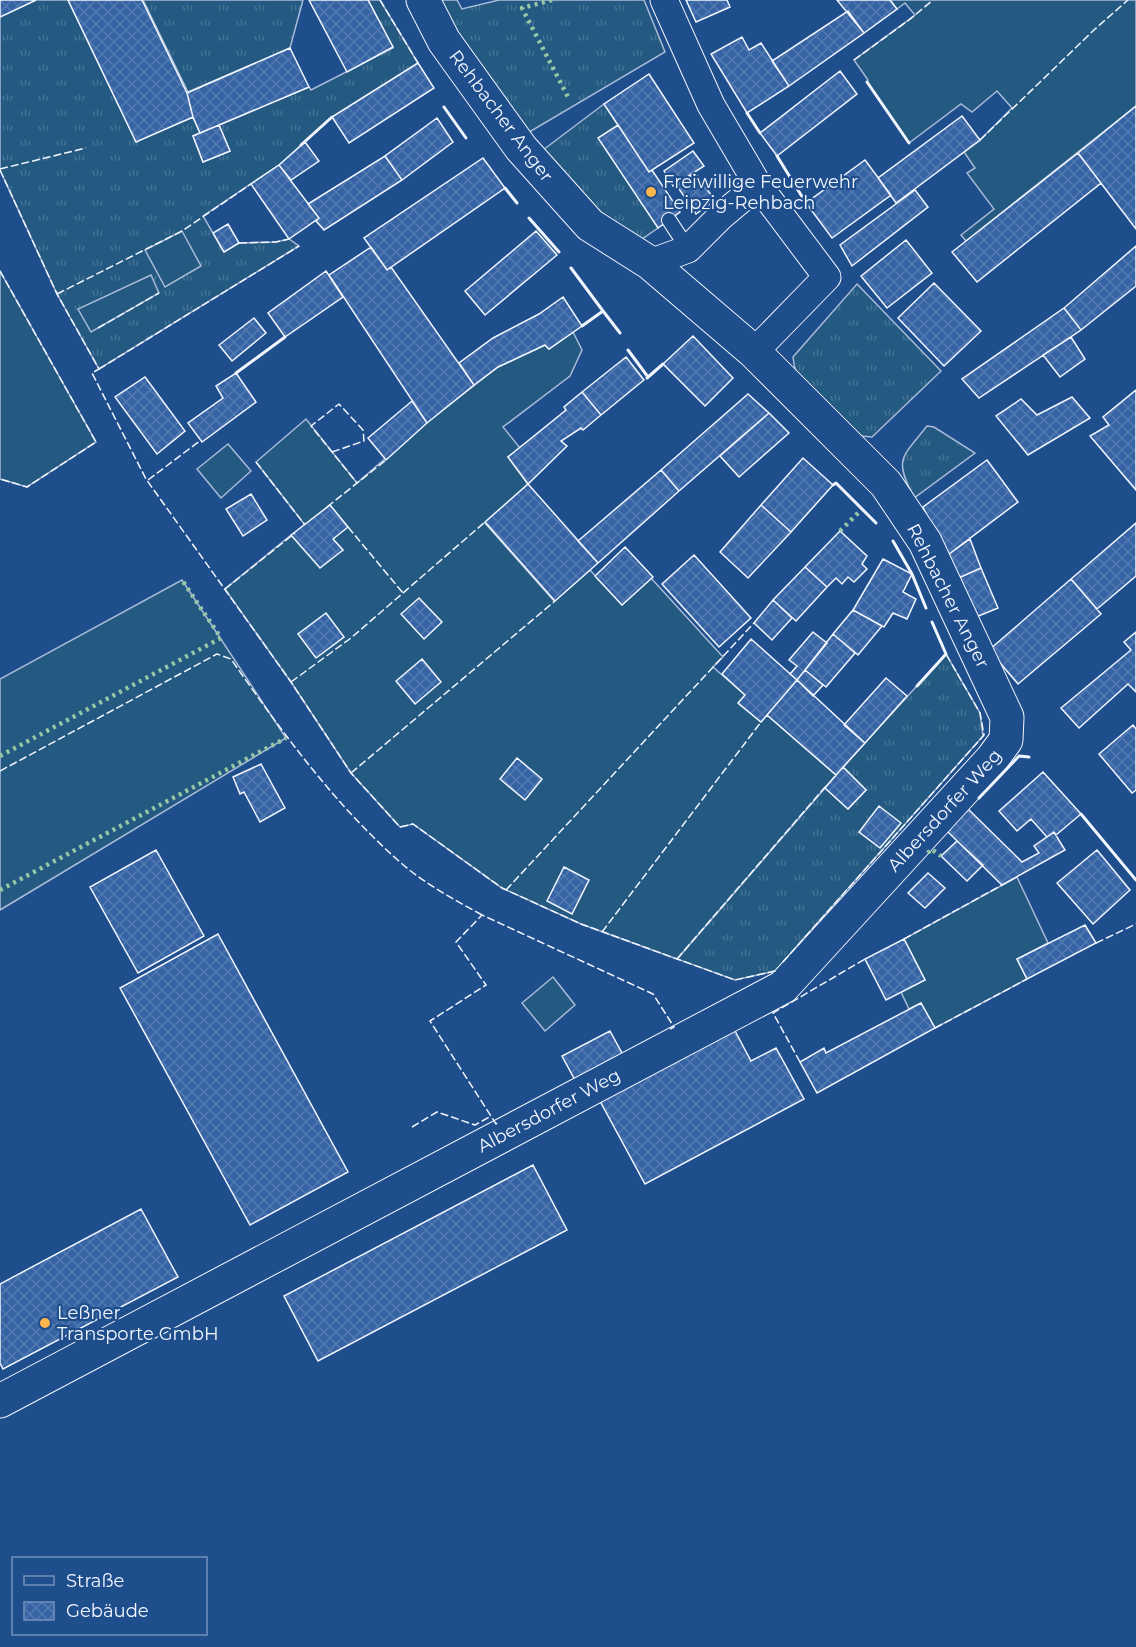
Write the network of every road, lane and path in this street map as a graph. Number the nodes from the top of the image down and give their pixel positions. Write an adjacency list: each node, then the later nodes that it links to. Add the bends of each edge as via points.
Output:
1 (423, 0): 6 (street, Rehbacher Anger, via 444,40 521,148 590,225)
2 (664, 0): 3 (street, via 711,105)
3 (758, 185): 5 (street); 7 (street, via 827,277)
4 (669, 220): 5 (lane)
5 (688, 249): 6 (street)
6 (650, 263): 7 (street, Rehbacher Anger)
7 (754, 352): 8 (street, Rehbacher Anger, via 886,484 925,542)
8 (1007, 717): 9 (street, Albersdorfer Weg, via 1006,740 992,759 783,987)
9 (0, 1401)

